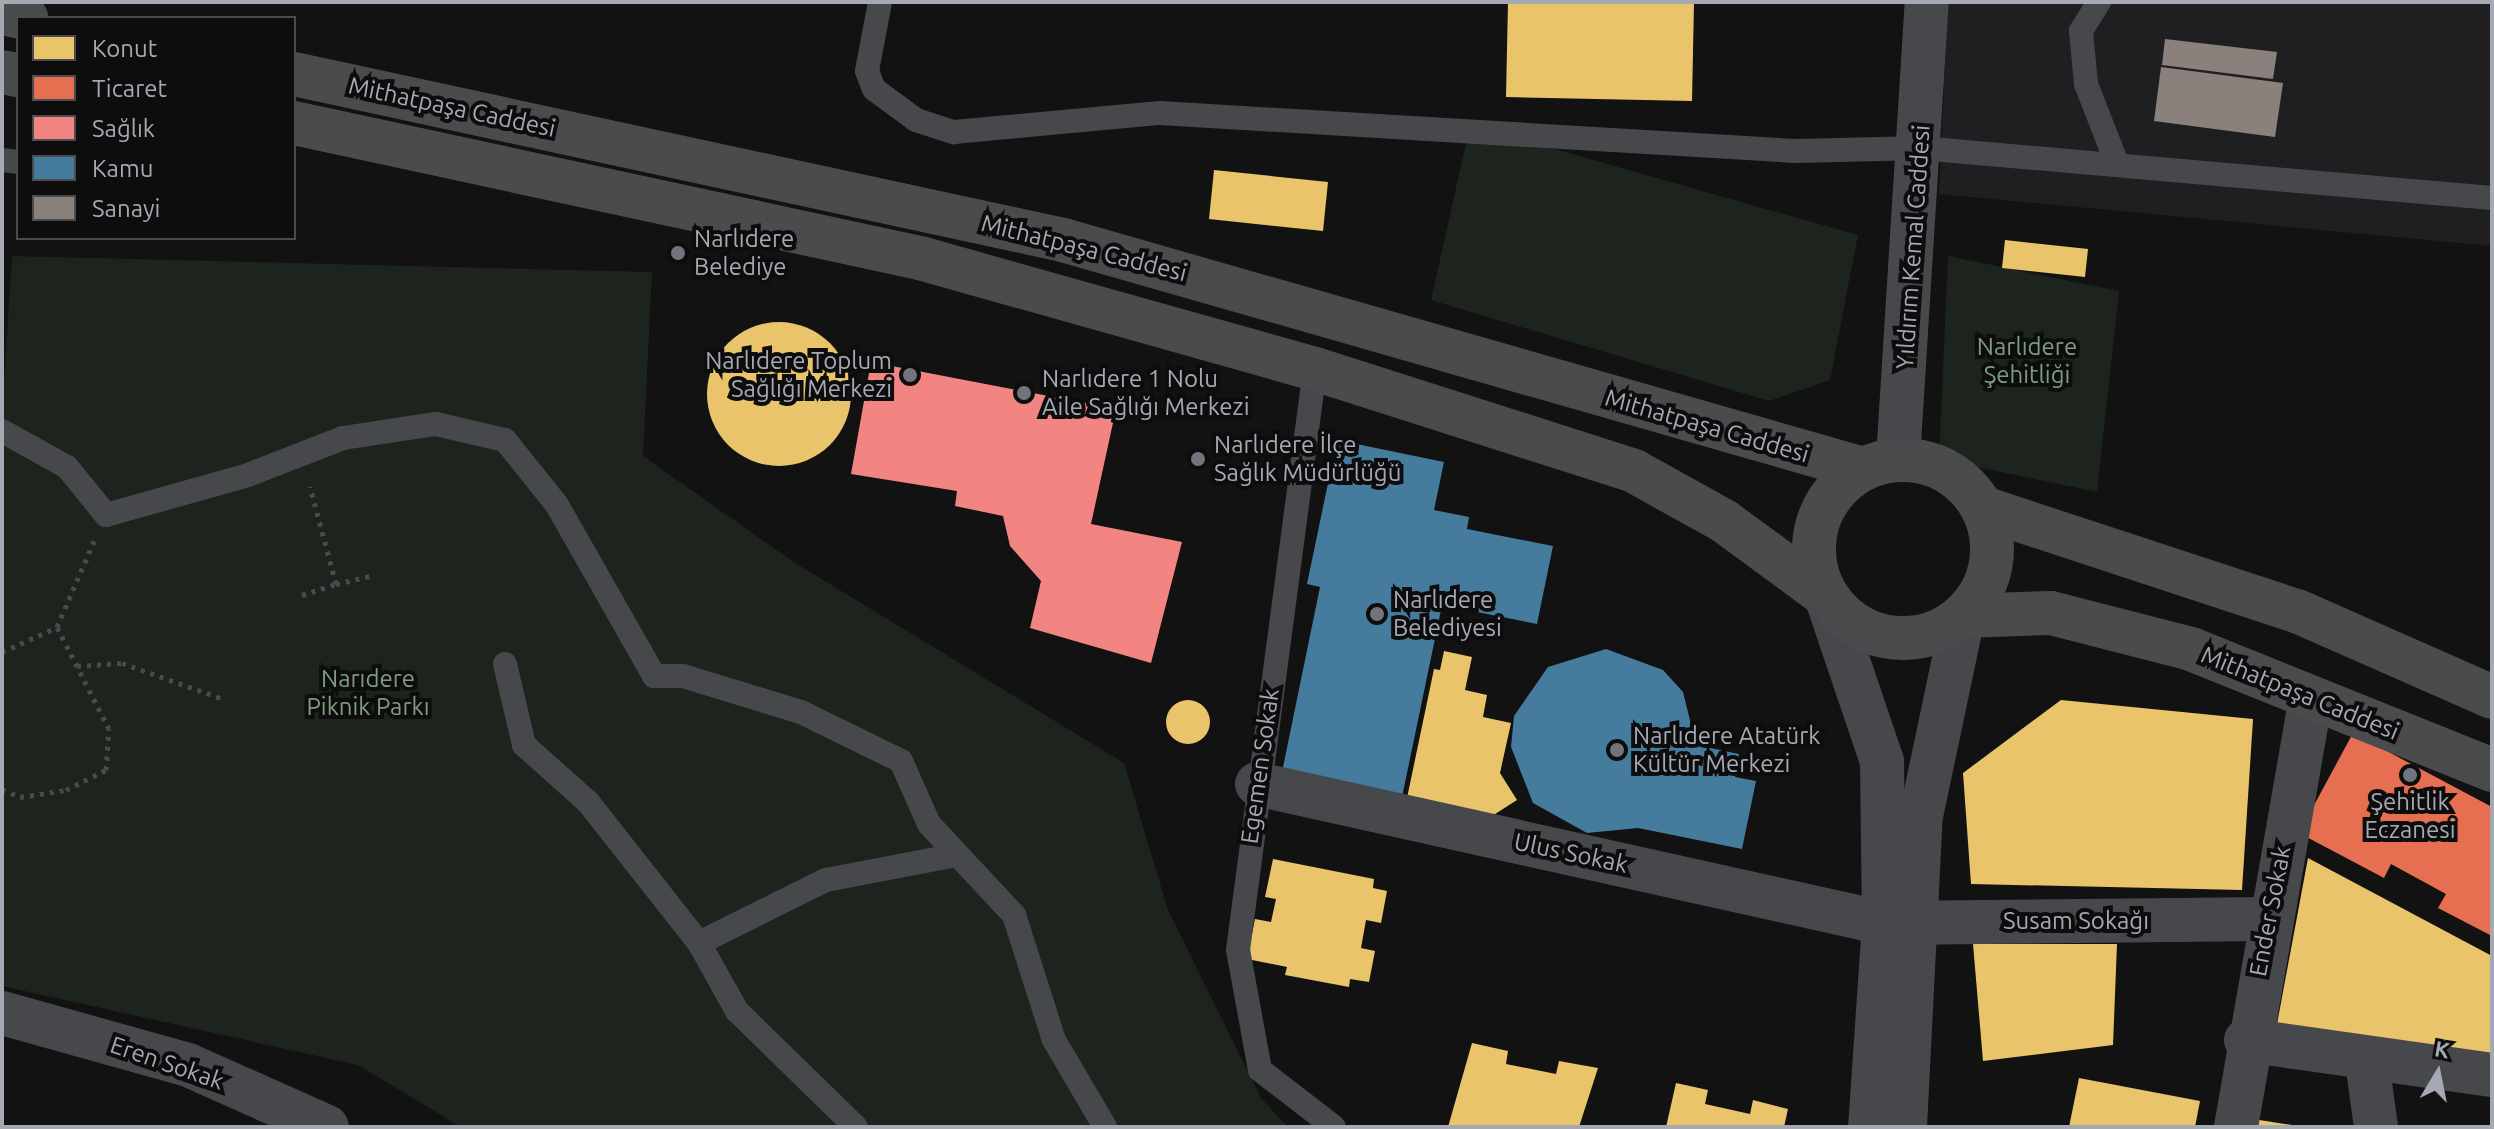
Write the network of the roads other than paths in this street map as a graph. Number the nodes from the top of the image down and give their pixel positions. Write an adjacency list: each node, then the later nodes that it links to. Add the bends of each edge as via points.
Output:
1 (880, 2): 6 (lane, via 867,71 874,89 916,120 954,132 1160,113 1765,150)
2 (2099, 2): 7 (lane, via 2081,31 2086,84)
3 (1928, 13): 6 (street, Yıldırım Kemal Caddesi)
4 (296, 74): 11 (main road, Mithatpaşa Caddesi, via 1063,240)
5 (296, 127): 9 (main road, Mithatpaşa Caddesi, via 920,258)
6 (1920, 148): 7 (lane); 11 (street, Yıldırım Kemal Caddesi)
7 (2116, 161): 8 (lane)
8 (2492, 198)
9 (1315, 369): 13 (main road, Mithatpaşa Caddesi, via 1634,471 1724,521); 19 (lane, Egemen Sokak)
10 (2, 431): 20 (lane, via 67,467 106,515 343,438 436,424 505,440 557,505 654,676 683,676 801,712 901,761 929,824)
11 (1881, 464): 12 (main road, via 1948,471); 13 (main road, via 1839,486 1818,525 1815,568)
12 (1983, 508): 14 (main road, via 1994,554 1979,598); 17 (main road, via 2297,611)
13 (1826, 596): 14 (main road, via 1854,623 1890,639 1929,635); 22 (street, via 1882,761)
14 (1963, 616): 16 (main road, Mithatpaşa Caddesi, via 2051,613 2191,649); 22 (street)
15 (505, 664): 23 (lane, via 524,745 588,802)
16 (2311, 697): 18 (main road, Mithatpaşa Caddesi); 21 (street, Ender Sokak)
17 (2492, 697)
18 (2492, 770)
19 (1257, 784): 22 (street, Ulus Sokak); 31 (lane, Egemen Sokak, via 1238,950 1260,1070)
20 (957, 855): 23 (lane, via 826,880); 30 (lane, via 1014,915 1054,1040)
21 (2268, 919): 22 (street, Susam Sokağı); 25 (street, Ender Sokak)
22 (1898, 922): 32 (street); 33 (street)
23 (699, 943): 29 (lane, via 737,1011)
24 (2, 1013): 28 (street, Eren Sokak, via 188,1065)
25 (2246, 1040): 26 (street); 34 (street, Ender Sokak)
26 (2367, 1062): 27 (street); 35 (street)
27 (2492, 1075)
28 (327, 1127)
29 (856, 1127)
30 (1105, 1127)
31 (1334, 1127)
32 (1870, 1127)
33 (1905, 1127)
34 (2236, 1127)
35 (2376, 1127)

